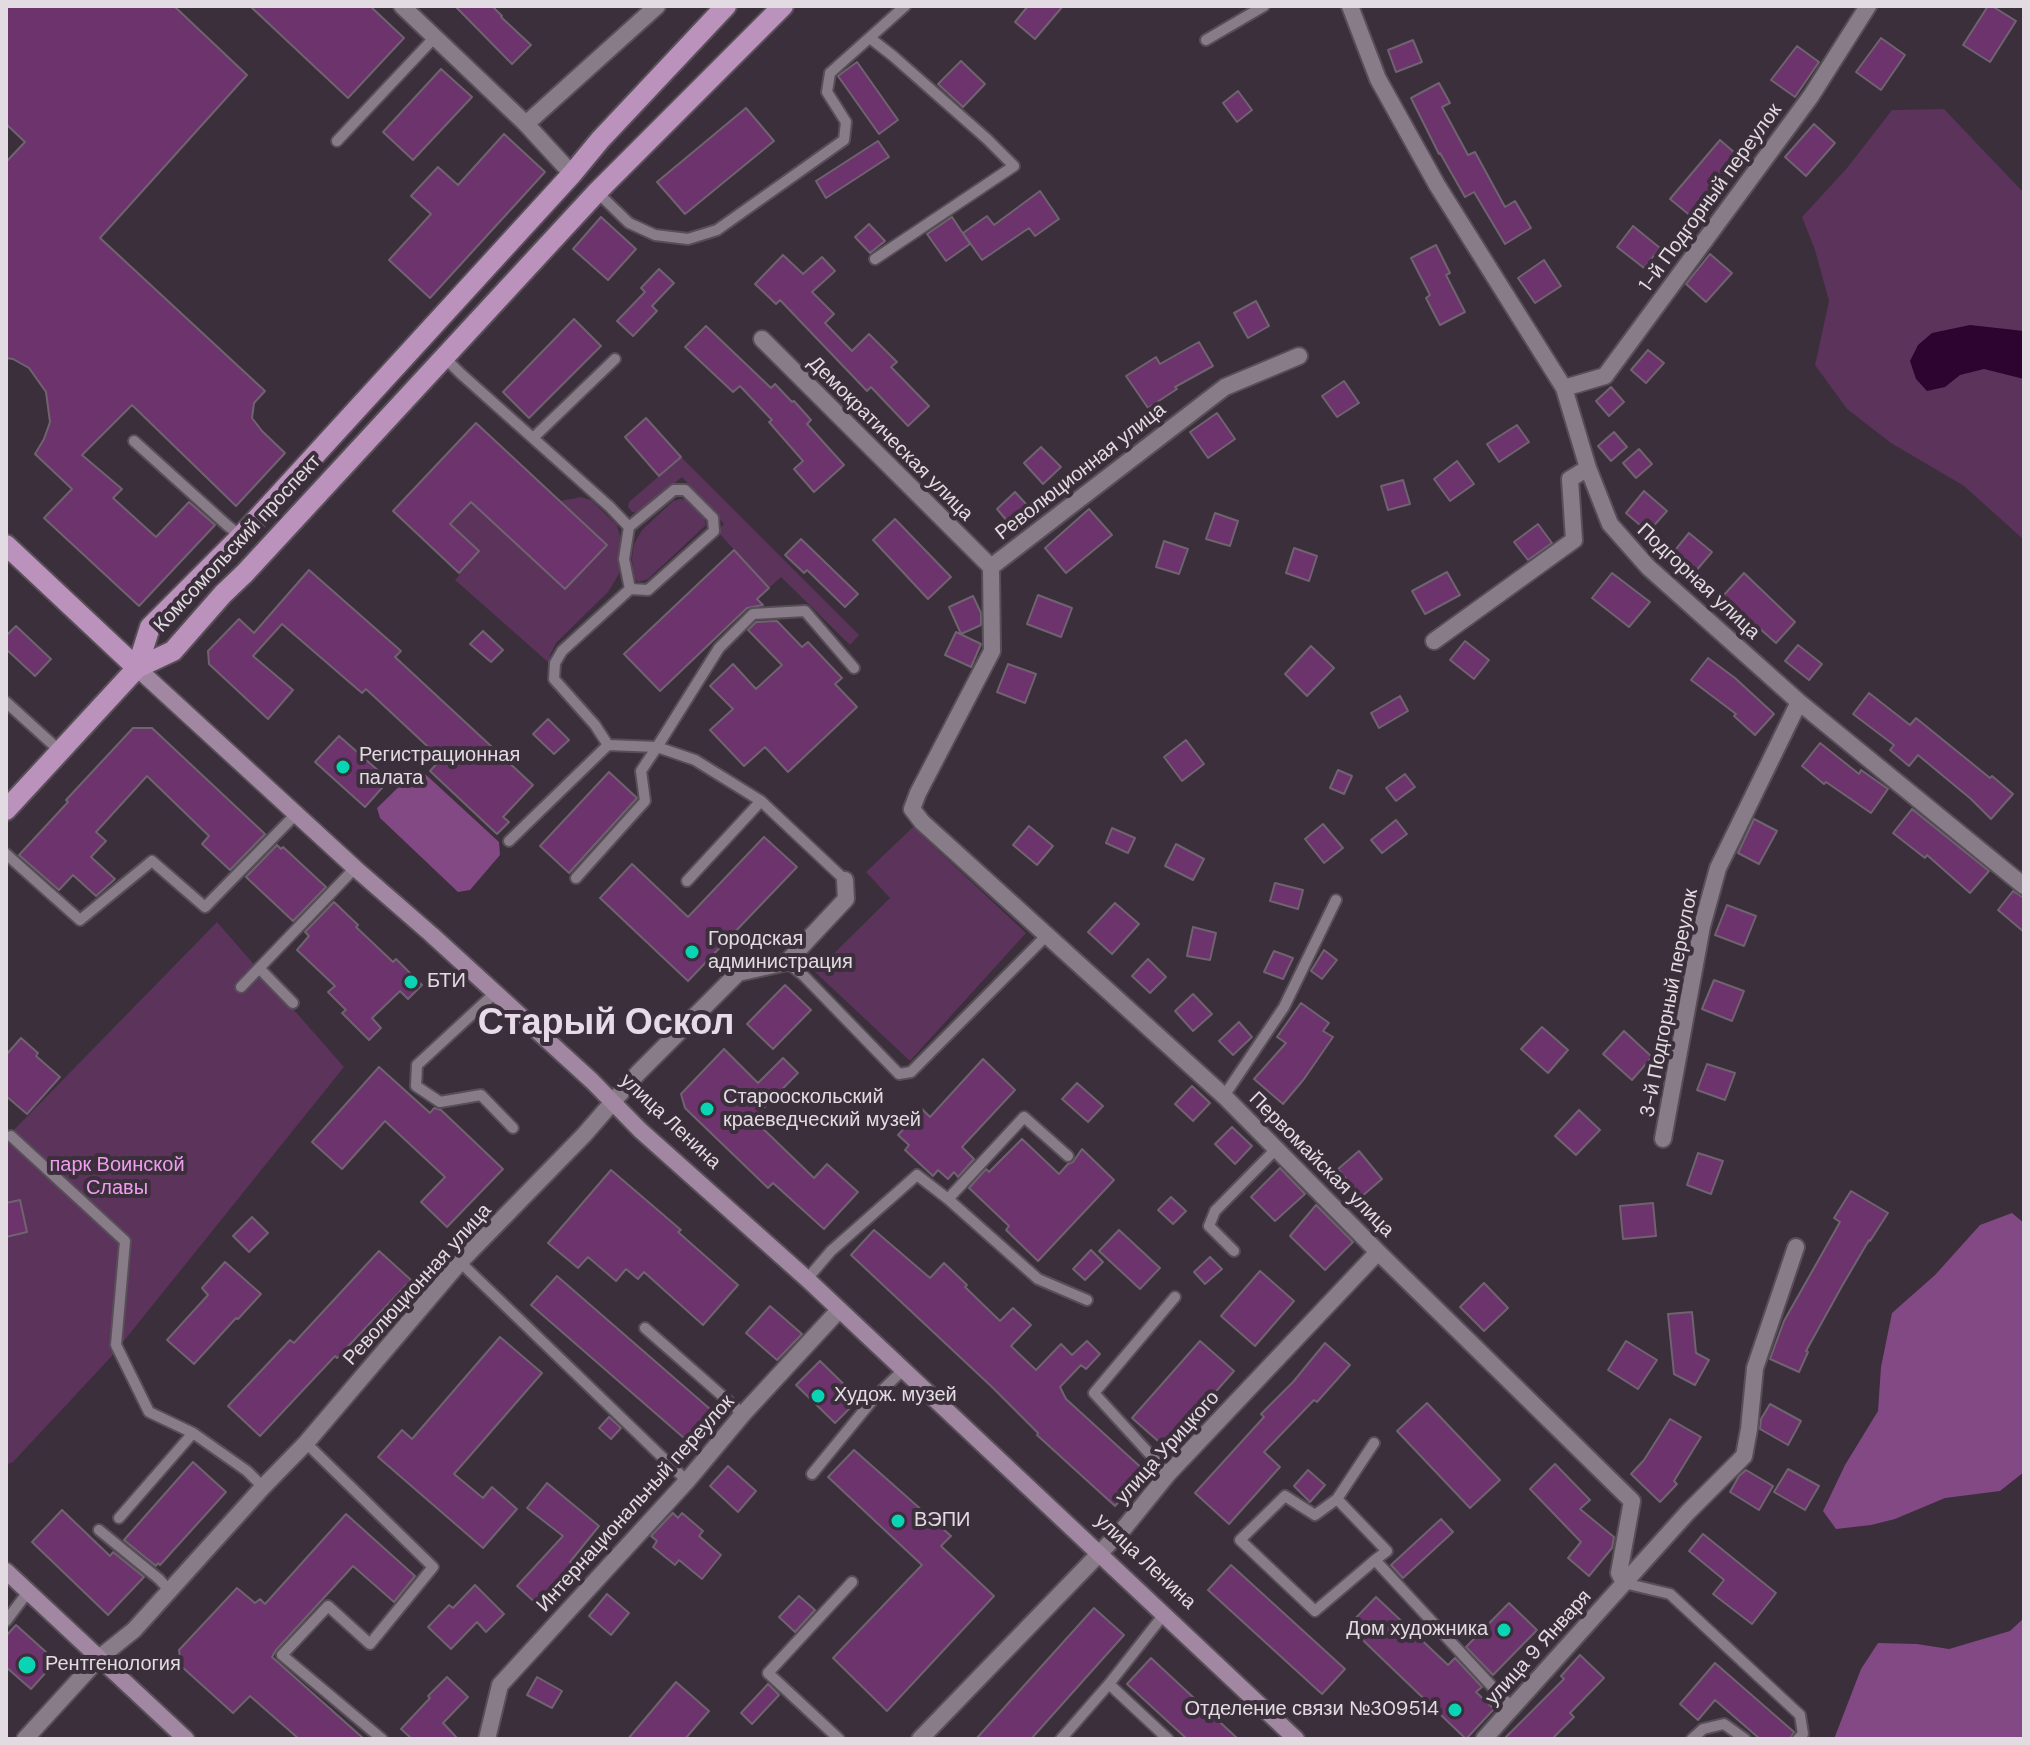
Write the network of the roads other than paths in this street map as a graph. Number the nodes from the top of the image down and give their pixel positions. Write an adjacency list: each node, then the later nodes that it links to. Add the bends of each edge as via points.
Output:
1 (402, 6): 9 (street)
2 (657, 6): 12 (street)
3 (726, 6): 14 (main road, Комсомольский проспект)
4 (783, 6): 15 (main road, Комсомольский проспект)
5 (905, 6): 10 (lane)
6 (1264, 6): 11 (lane)
7 (1350, 6): 21 (street, Подгорная улица, via 1378,79 1437,185)
8 (1868, 6): 21 (street, 1-й Подгорный переулок, via 1811,96 1605,376)
9 (434, 38): 12 (street); 13 (lane)
10 (870, 38): 15 (lane, via 830,73 827,92 846,122 844,140 717,230 688,239 655,235 629,223); 16 (lane, via 1014,166)
11 (1206, 40)
12 (526, 124): 14 (street)
13 (337, 141)
14 (572, 174): 26 (main road, Комсомольский проспект)
15 (597, 192): 18 (main road, Комсомольский проспект)
16 (875, 259)
17 (762, 339): 28 (street, Демократическая улица)
18 (443, 356): 22 (lane); 31 (main road, Комсомольский проспект, via 173,651)
19 (1299, 356): 28 (street, Революционная улица, via 1225,387)
20 (615, 359): 22 (lane)
21 (1564, 388): 24 (street, Подгорная улица)
22 (533, 438): 25 (lane)
23 (134, 441): 26 (lane)
24 (1588, 468): 30 (street, via 1570,479 1574,540); 34 (street, Подгорная улица, via 1610,524 1638,556)
25 (629, 527): 29 (lane, via 624,559); 29 (lane, via 674,490 685,490 713,518 714,531 648,590)
26 (241, 536): 31 (main road, Комсомольский проспект, via 150,627)
27 (6, 545): 31 (main road, улица Ленина)
28 (991, 567): 39 (street, Революционная улица, via 992,651)
29 (630, 589): 35 (lane, via 555,663 554,679)
30 (1434, 641)
31 (137, 668): 37 (main road); 41 (main road, улица Ленина)
32 (854, 668): 36 (lane, via 805,611 753,614 719,648)
33 (6, 702): 37 (lane)
34 (1799, 702): 48 (street, Подгорная улица); 60 (street, 3-й Подгорный переулок, via 1718,868 1702,926)
35 (608, 745): 36 (lane); 42 (lane)
36 (657, 747): 38 (lane, via 695,760); 45 (lane, via 641,771 645,801)
37 (60, 751): 40 (main road)
38 (761, 801): 46 (lane); 47 (lane)
39 (912, 809): 50 (street, Первомайская улица)
40 (6, 810)
41 (296, 814): 43 (lane, via 205,907 152,861 80,920); 44 (main road, улица Ленина)
42 (509, 841)
43 (6, 854)
44 (355, 868): 52 (lane); 54 (main road, улица Ленина)
45 (576, 878)
46 (845, 880): 51 (street, via 846,899)
47 (687, 881)
48 (2024, 886)
49 (1336, 900): 56 (lane, via 1284,1007)
50 (1047, 935): 51 (lane, via 911,1072 899,1074); 56 (street, Первомайская улица)
51 (787, 962): 57 (street, Революционная улица, via 738,973)
52 (259, 968): 53 (lane); 55 (lane)
53 (241, 987)
54 (495, 993): 57 (main road, улица Ленина); 58 (lane, via 417,1065 416,1086 440,1102 481,1095)
55 (293, 1003)
56 (1224, 1096): 61 (street, Первомайская улица)
57 (613, 1101): 67 (street, Революционная улица); 68 (main road, улица Ленина)
58 (513, 1128)
59 (11, 1136): 75 (lane, via 125,1241 116,1345 149,1412)
60 (1663, 1139)
61 (1276, 1149): 65 (lane, via 1215,1211 1209,1226); 66 (street, Первомайская улица)
62 (1068, 1156): 63 (lane, via 1024,1117)
63 (948, 1199): 68 (lane, via 917,1175); 70 (lane, via 1038,1279)
64 (1796, 1247): 89 (street, via 1755,1368 1744,1456)
65 (1234, 1251)
66 (1378, 1252): 79 (street, улица Урицкого); 89 (street, Первомайская улица, via 1632,1501 1619,1573)
67 (460, 1262): 76 (street, Революционная улица); 80 (lane)
68 (807, 1279): 71 (main road, улица Ленина)
69 (1175, 1297): 79 (lane, via 1094,1393)
70 (1087, 1300)
71 (839, 1310): 73 (main road, улица Ленина); 74 (street, Интернациональный переулок)
72 (645, 1328): 74 (lane)
73 (903, 1370): 78 (lane); 85 (main road, улица Ленина)
74 (743, 1414): 80 (street, Интернациональный переулок)
75 (193, 1433): 81 (lane); 83 (lane)
76 (306, 1443): 81 (street, Революционная улица); 99 (lane, via 433,1567 370,1644 328,1606 282,1655)
77 (1374, 1443): 82 (lane)
78 (812, 1474)
79 (1168, 1474): 85 (street, улица Урицкого)
80 (687, 1481): 100 (street, Интернациональный переулок, via 500,1685)
81 (263, 1487): 90 (street, Революционная улица)
82 (1337, 1499): 86 (lane, via 1387,1551); 86 (lane, via 1315,1515 1285,1496 1240,1540 1315,1611)
83 (119, 1518)
84 (99, 1530): 90 (lane)
85 (1099, 1553): 92 (main road, улица Ленина); 102 (street, улица Урицкого)
86 (1375, 1560): 96 (lane)
87 (6, 1571): 91 (main road)
88 (852, 1582): 101 (lane, via 768,1673)
89 (1624, 1583): 96 (street, улица 9 Января); 109 (lane, via 1670,1594 1800,1715 1803,1734)
90 (169, 1590): 94 (street, Революционная улица, via 134,1630)
91 (28, 1592): 93 (lane); 94 (main road)
92 (1165, 1613): 95 (lane); 105 (main road, улица Ленина)
93 (6, 1621)
94 (99, 1658): 97 (street, Революционная улица); 98 (main road)
95 (1109, 1684): 103 (lane); 104 (lane)
96 (1512, 1708): 106 (street, улица 9 Января)
97 (25, 1739)
98 (186, 1739)
99 (382, 1739)
100 (487, 1739)
101 (839, 1739)
102 (920, 1739)
103 (1061, 1739)
104 (1168, 1739)
105 (1296, 1739)
106 (1484, 1739)
107 (1692, 1739): 108 (lane, via 1703,1729 1724,1724)
108 (1745, 1739)
109 (1798, 1739)

